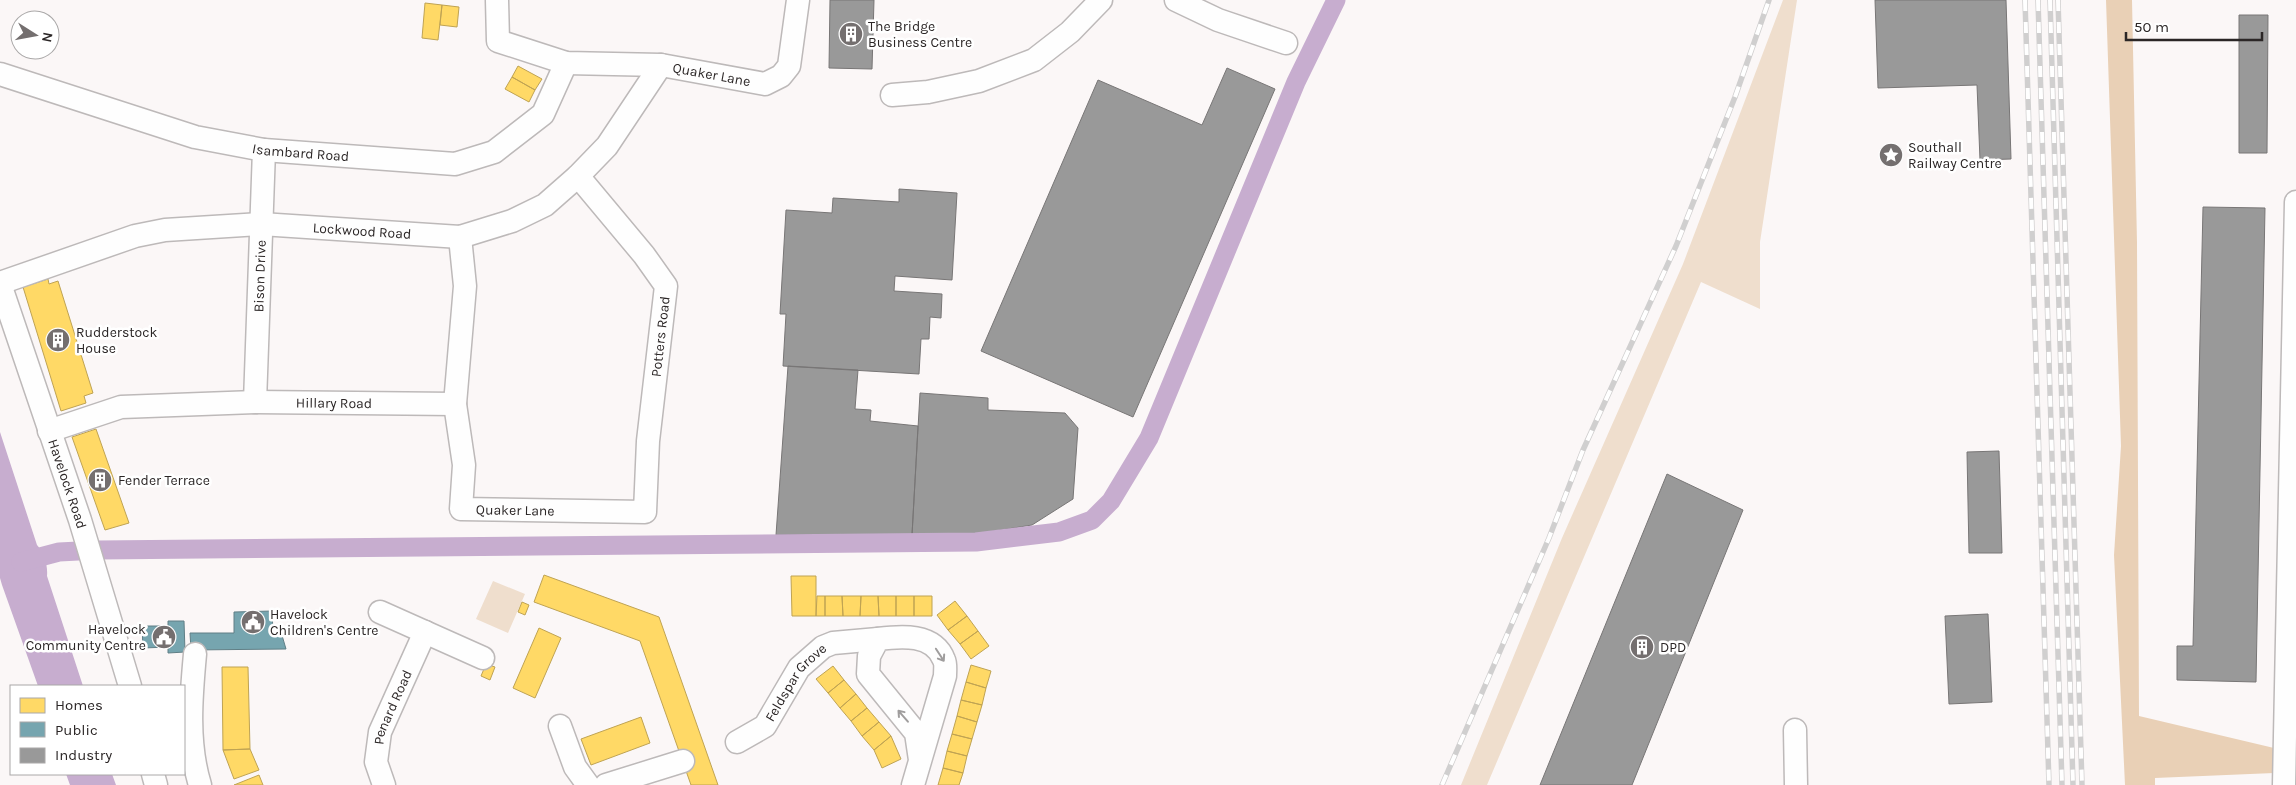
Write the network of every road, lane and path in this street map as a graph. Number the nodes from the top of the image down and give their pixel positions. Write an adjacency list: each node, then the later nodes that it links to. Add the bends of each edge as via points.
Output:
1 (497, 0): 6 (street, Quaker Lane, via 498,41)
2 (798, 0): 7 (street, Quaker Lane, via 789,66 774,81 765,84 750,82)
3 (1101, 0): 9 (street, via 1070,32 1034,60 979,81 928,92)
4 (1176, 0): 5 (street, via 1218,20)
5 (1278, 40)
6 (566, 63): 7 (street, Quaker Lane); 10 (street, Isambard Road, via 543,114 494,152 455,164)
7 (661, 65): 11 (street, Lockwood Road, via 607,146)
8 (0, 74): 10 (street, Isambard Road, via 196,137)
9 (892, 95)
10 (264, 150): 13 (street, Bison Drive)
11 (578, 176): 14 (street, Lockwood Road, via 545,205 512,222); 19 (street, Potters Road, via 666,286 648,441)
12 (2296, 202): 39 (street)
13 (261, 224): 14 (street, Lockwood Road); 15 (street, Lockwood Road, via 165,230 135,236); 16 (street, Bison Drive)
14 (460, 237): 17 (street, via 464,286)
15 (0, 283): 18 (street, Havelock Road)
16 (255, 402): 17 (street, Hillary Road); 18 (street, Hillary Road, via 121,407)
17 (455, 404): 19 (street, Quaker Lane, via 464,465 462,509)
18 (49, 431): 27 (street, Havelock Road, via 80,520)
19 (646, 505)
20 (380, 612): 21 (street)
21 (425, 632): 25 (street); 34 (street, Penard Road, via 380,732 376,762)
22 (878, 639): 23 (street, Feldspar Grove); 26 (street, via 869,656); 31 (street, Feldspar Grove, one-way to 31, via 923,638 944,660 945,676)
23 (833, 644): 26 (street, Feldspar Grove, via 850,652); 30 (street, Feldspar Grove, via 823,647 799,668 765,726)
24 (195, 654): 33 (street, via 190,707 195,769)
25 (483, 658)
26 (868, 674): 31 (street, Feldspar Grove, one-way to 26, via 916,733)
27 (130, 685)
28 (560, 726): 35 (street, via 574,767)
29 (1795, 730): 38 (street)
30 (737, 742)
31 (920, 760): 37 (street, Feldspar Grove)
32 (683, 761): 36 (street)
33 (200, 785)
34 (384, 785)
35 (588, 785)
36 (606, 785)
37 (913, 785)
38 (1796, 785)
39 (2284, 785)

